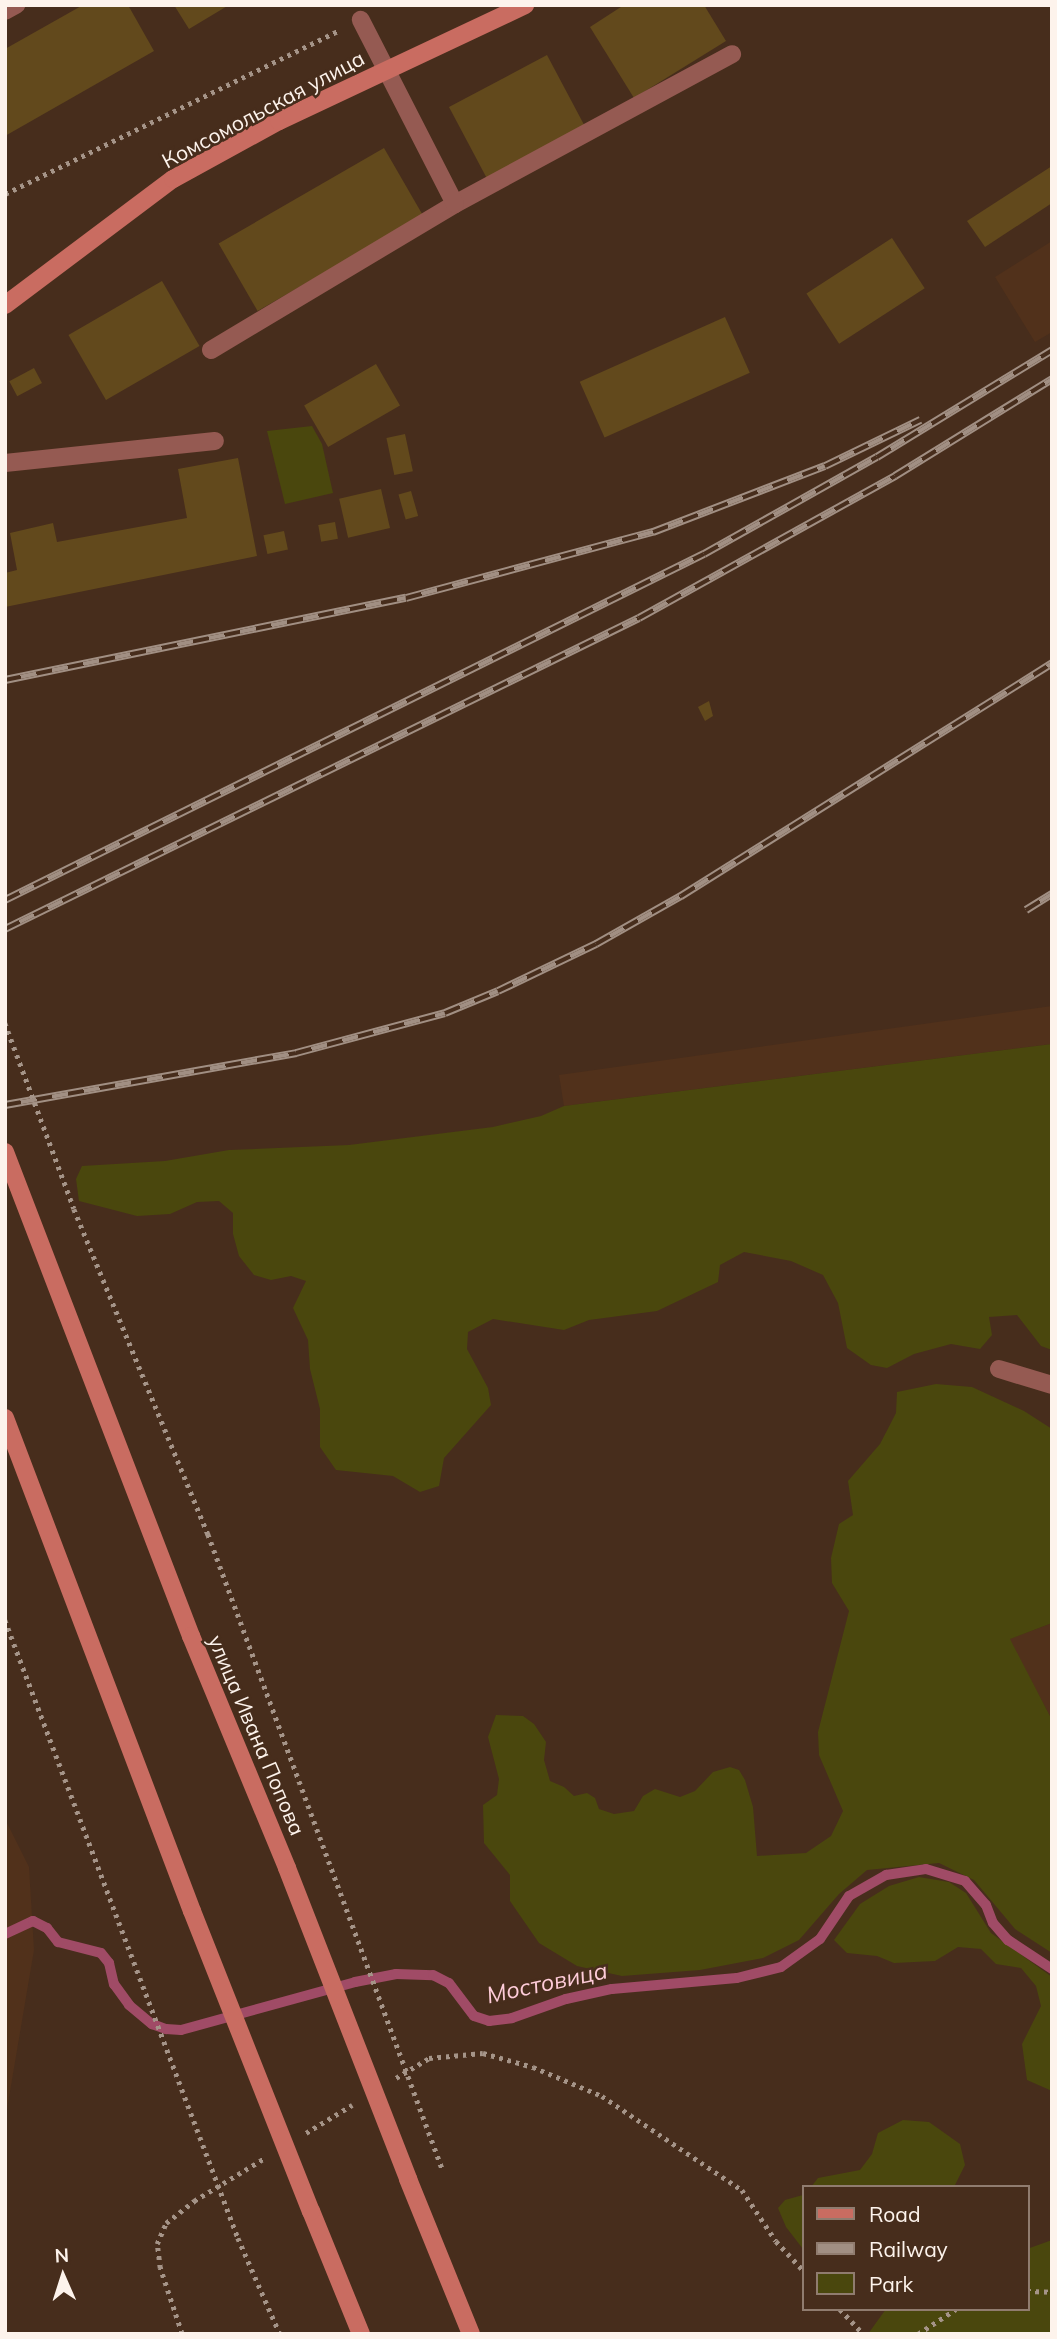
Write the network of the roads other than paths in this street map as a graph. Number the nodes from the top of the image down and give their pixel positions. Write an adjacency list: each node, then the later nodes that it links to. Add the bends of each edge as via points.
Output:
1 (16, 5): 3 (lane)
2 (525, 5): 6 (main road, Комсомольская улица)
3 (5, 12)
4 (360, 20): 6 (lane)
5 (732, 54): 7 (lane)
6 (385, 71): 7 (lane); 8 (main road, Комсомольская улица, via 279,121 173,179)
7 (455, 204): 9 (lane)
8 (5, 305)
9 (211, 350)
10 (215, 441): 11 (lane)
11 (5, 463)
12 (5, 1153): 17 (main road, улица Ивана Попова, bridge, via 191,1636)
13 (999, 1369): 14 (lane)
14 (1052, 1385)
15 (5, 1418): 16 (main road, bridge, via 187,1898)
16 (361, 2334)
17 (471, 2334)

